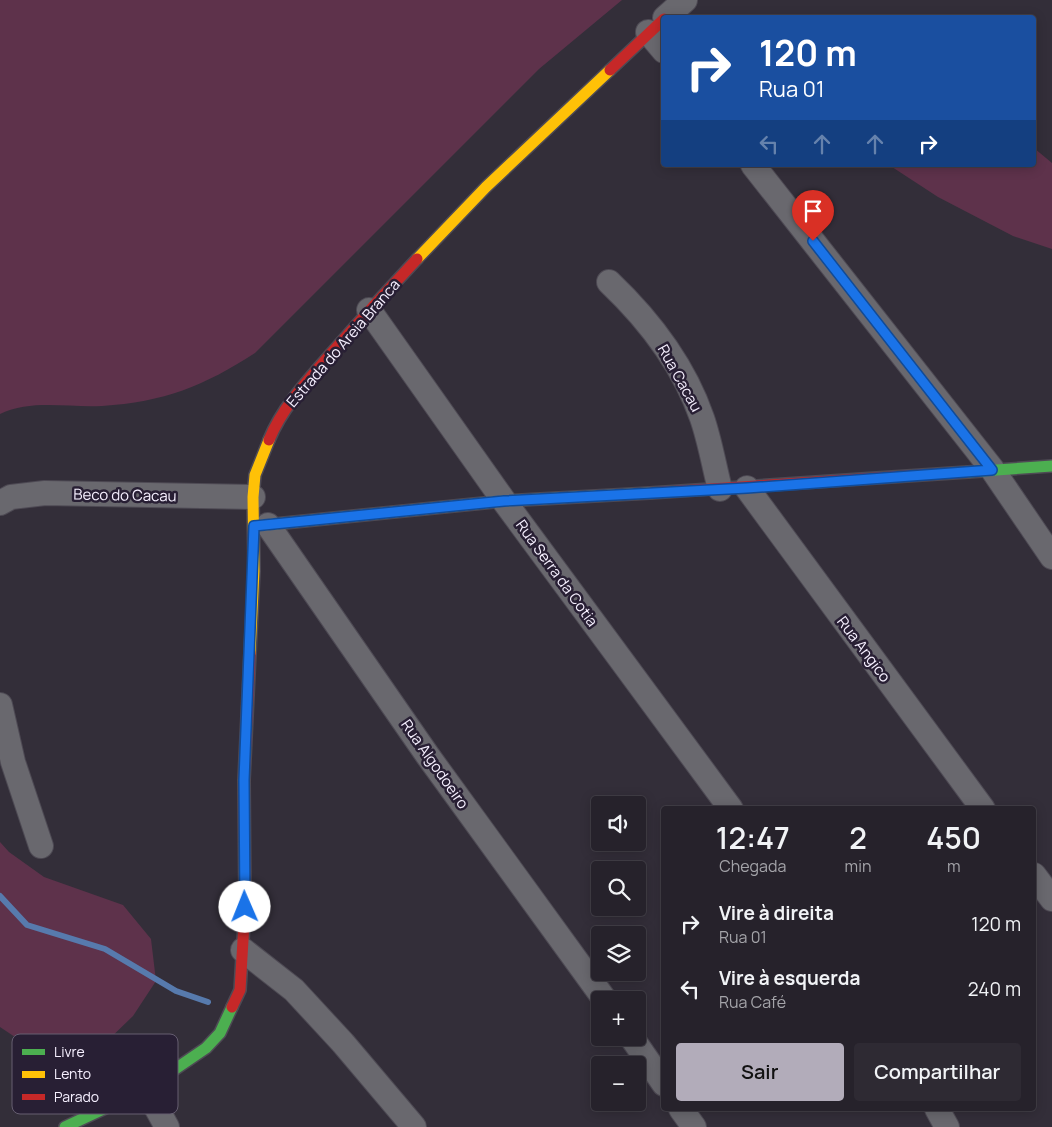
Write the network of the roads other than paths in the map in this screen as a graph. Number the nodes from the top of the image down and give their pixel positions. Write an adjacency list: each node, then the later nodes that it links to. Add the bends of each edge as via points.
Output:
1 (685, 0): 2 (street, Estrada do Areia Branca)
2 (668, 15)
3 (659, 23): 6 (street, Estrada do Areia Branca, via 486,187)
4 (755, 167): 8 (street)
5 (609, 282): 10 (street, Rua Cacau, via 636,308 678,368 703,420)
6 (369, 310): 11 (street, Estrada do Areia Branca, via 282,414 258,465); 12 (street, Rua Serra da Cotia)
7 (1052, 466): 8 (street)
8 (992, 470): 9 (street); 15 (street)
9 (747, 488): 10 (street); 18 (street, Rua Angico)
10 (720, 489): 12 (street)
11 (252, 497): 13 (street, Beco do Cacau, via 45,493 10,497); 14 (street, Estrada do Areia Branca)
12 (504, 501): 14 (street); 17 (street, Rua Serra da Cotia)
13 (0, 503)
14 (261, 526): 22 (street, Estrada do Areia Branca, via 244,780); 23 (street, Rua Algodoeiro)
15 (1052, 557)
16 (0, 706): 19 (street, via 13,762)
17 (729, 806)
18 (981, 806)
19 (41, 846)
20 (1036, 879): 21 (street)
21 (1052, 899)
22 (243, 950): 25 (street, Estrada do Areia Branca, via 240,990 220,1033 206,1048); 33 (street, via 294,990)
23 (598, 991)
24 (638, 1046): 26 (street)
25 (178, 1068)
26 (661, 1080)
27 (682, 1111): 34 (street)
28 (938, 1111): 35 (street)
29 (93, 1114): 31 (street, Estrada do Areia Branca)
30 (160, 1114): 32 (street)
31 (65, 1127)
32 (167, 1127)
33 (414, 1127)
34 (694, 1127)
35 (947, 1127)

